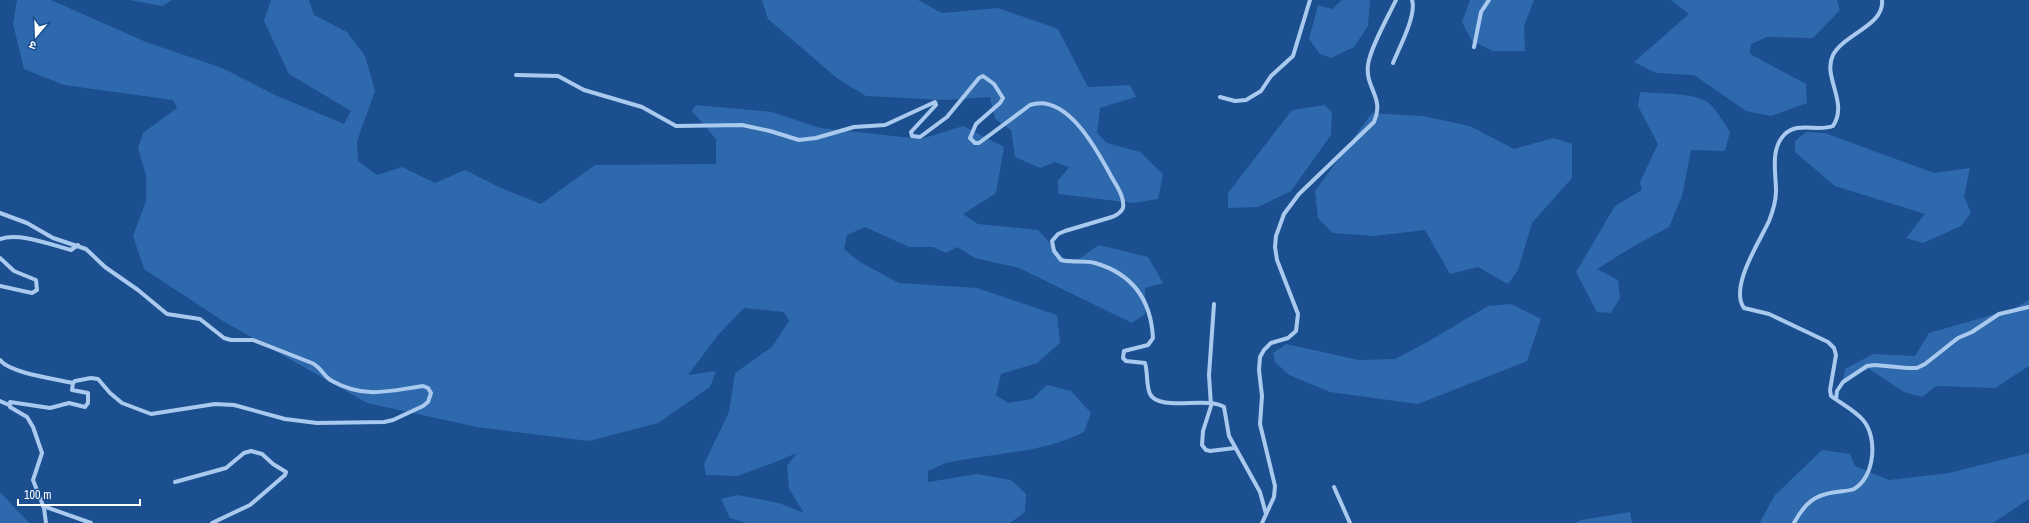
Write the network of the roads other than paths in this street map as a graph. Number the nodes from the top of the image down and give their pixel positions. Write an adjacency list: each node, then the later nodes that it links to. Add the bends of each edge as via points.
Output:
1 (1310, 0): 9 (street, via 1293,56 1272,76 1261,91 1246,100 1235,101)
2 (1396, 0): 27 (street, via 1368,65 1368,79 1378,103 1374,122 1299,194 1284,214 1276,236 1277,260 1298,314 1296,331 1288,338 1271,343 1260,358 1260,424 1275,486 1274,497)
3 (1412, 0): 7 (street, via 1412,16)
4 (1489, 0): 6 (street, via 1480,18)
5 (1882, 0): 19 (street, via 1881,12 1876,19 1843,43 1831,59 1839,105 1839,115 1833,126 1799,127 1790,130 1778,144 1775,154 1774,205 1744,275 1739,298 1744,308 1780,318 1820,337 1834,348 1836,355 1830,390)
6 (1474, 47)
7 (1393, 63)
8 (516, 75): 21 (street, via 558,76 580,88 642,107 676,126 742,125 799,140 854,127 884,124 935,102 936,105 911,132 912,136 920,138 947,116 983,76 994,84 1003,98 976,124 970,138 975,143 979,143 1030,105 1037,103 1057,108 1079,125 1099,154 1120,193 1123,208 1120,214 1058,234 1052,241 1054,251 1061,260 1094,262 1114,270 1139,291 1147,305 1153,338 1148,345 1124,351 1122,358 1126,361 1145,363 1150,392 1155,399 1172,403)
9 (1220, 97)
10 (0, 213): 12 (street, via 27,223 49,236)
11 (0, 239): 12 (street, via 19,238 71,250)
12 (78, 245): 18 (street, via 170,316 202,320 224,338 252,340 312,363 327,378 360,392 423,386 432,393 423,406 390,421 334,424 285,419 254,409 225,404 150,414 122,403 98,378)
13 (0, 258): 14 (street, via 14,271 36,280 38,284 37,290 32,293)
14 (0, 286)
15 (1214, 304): 21 (street, via 1209,375)
16 (2029, 307): 19 (street, via 1999,314 1958,338 1917,368 1867,366 1843,382 1837,391)
17 (0, 360): 18 (street, via 16,370)
18 (73, 383): 22 (street, via 72,390 88,393 86,406 69,403 50,408 11,402)
19 (1836, 399): 33 (street, via 1852,409 1864,422 1871,436 1872,462 1869,474 1863,484 1853,490 1822,494 1810,500)
20 (0, 401): 22 (street)
21 (1211, 403): 23 (street, via 1224,407 1229,436); 23 (street, via 1202,431 1203,448 1210,451)
22 (9, 405): 26 (street, via 27,417 33,426 42,455 33,480)
23 (1235, 448): 27 (street, via 1260,492)
24 (175, 482): 30 (street, via 226,468 244,453 251,452 262,454 286,472 255,502)
25 (1334, 487): 32 (street)
26 (43, 506): 28 (street); 29 (street)
27 (1266, 514): 31 (street)
28 (46, 523)
29 (91, 523)
30 (212, 523)
31 (1262, 523)
32 (1350, 523)
33 (1794, 523)

